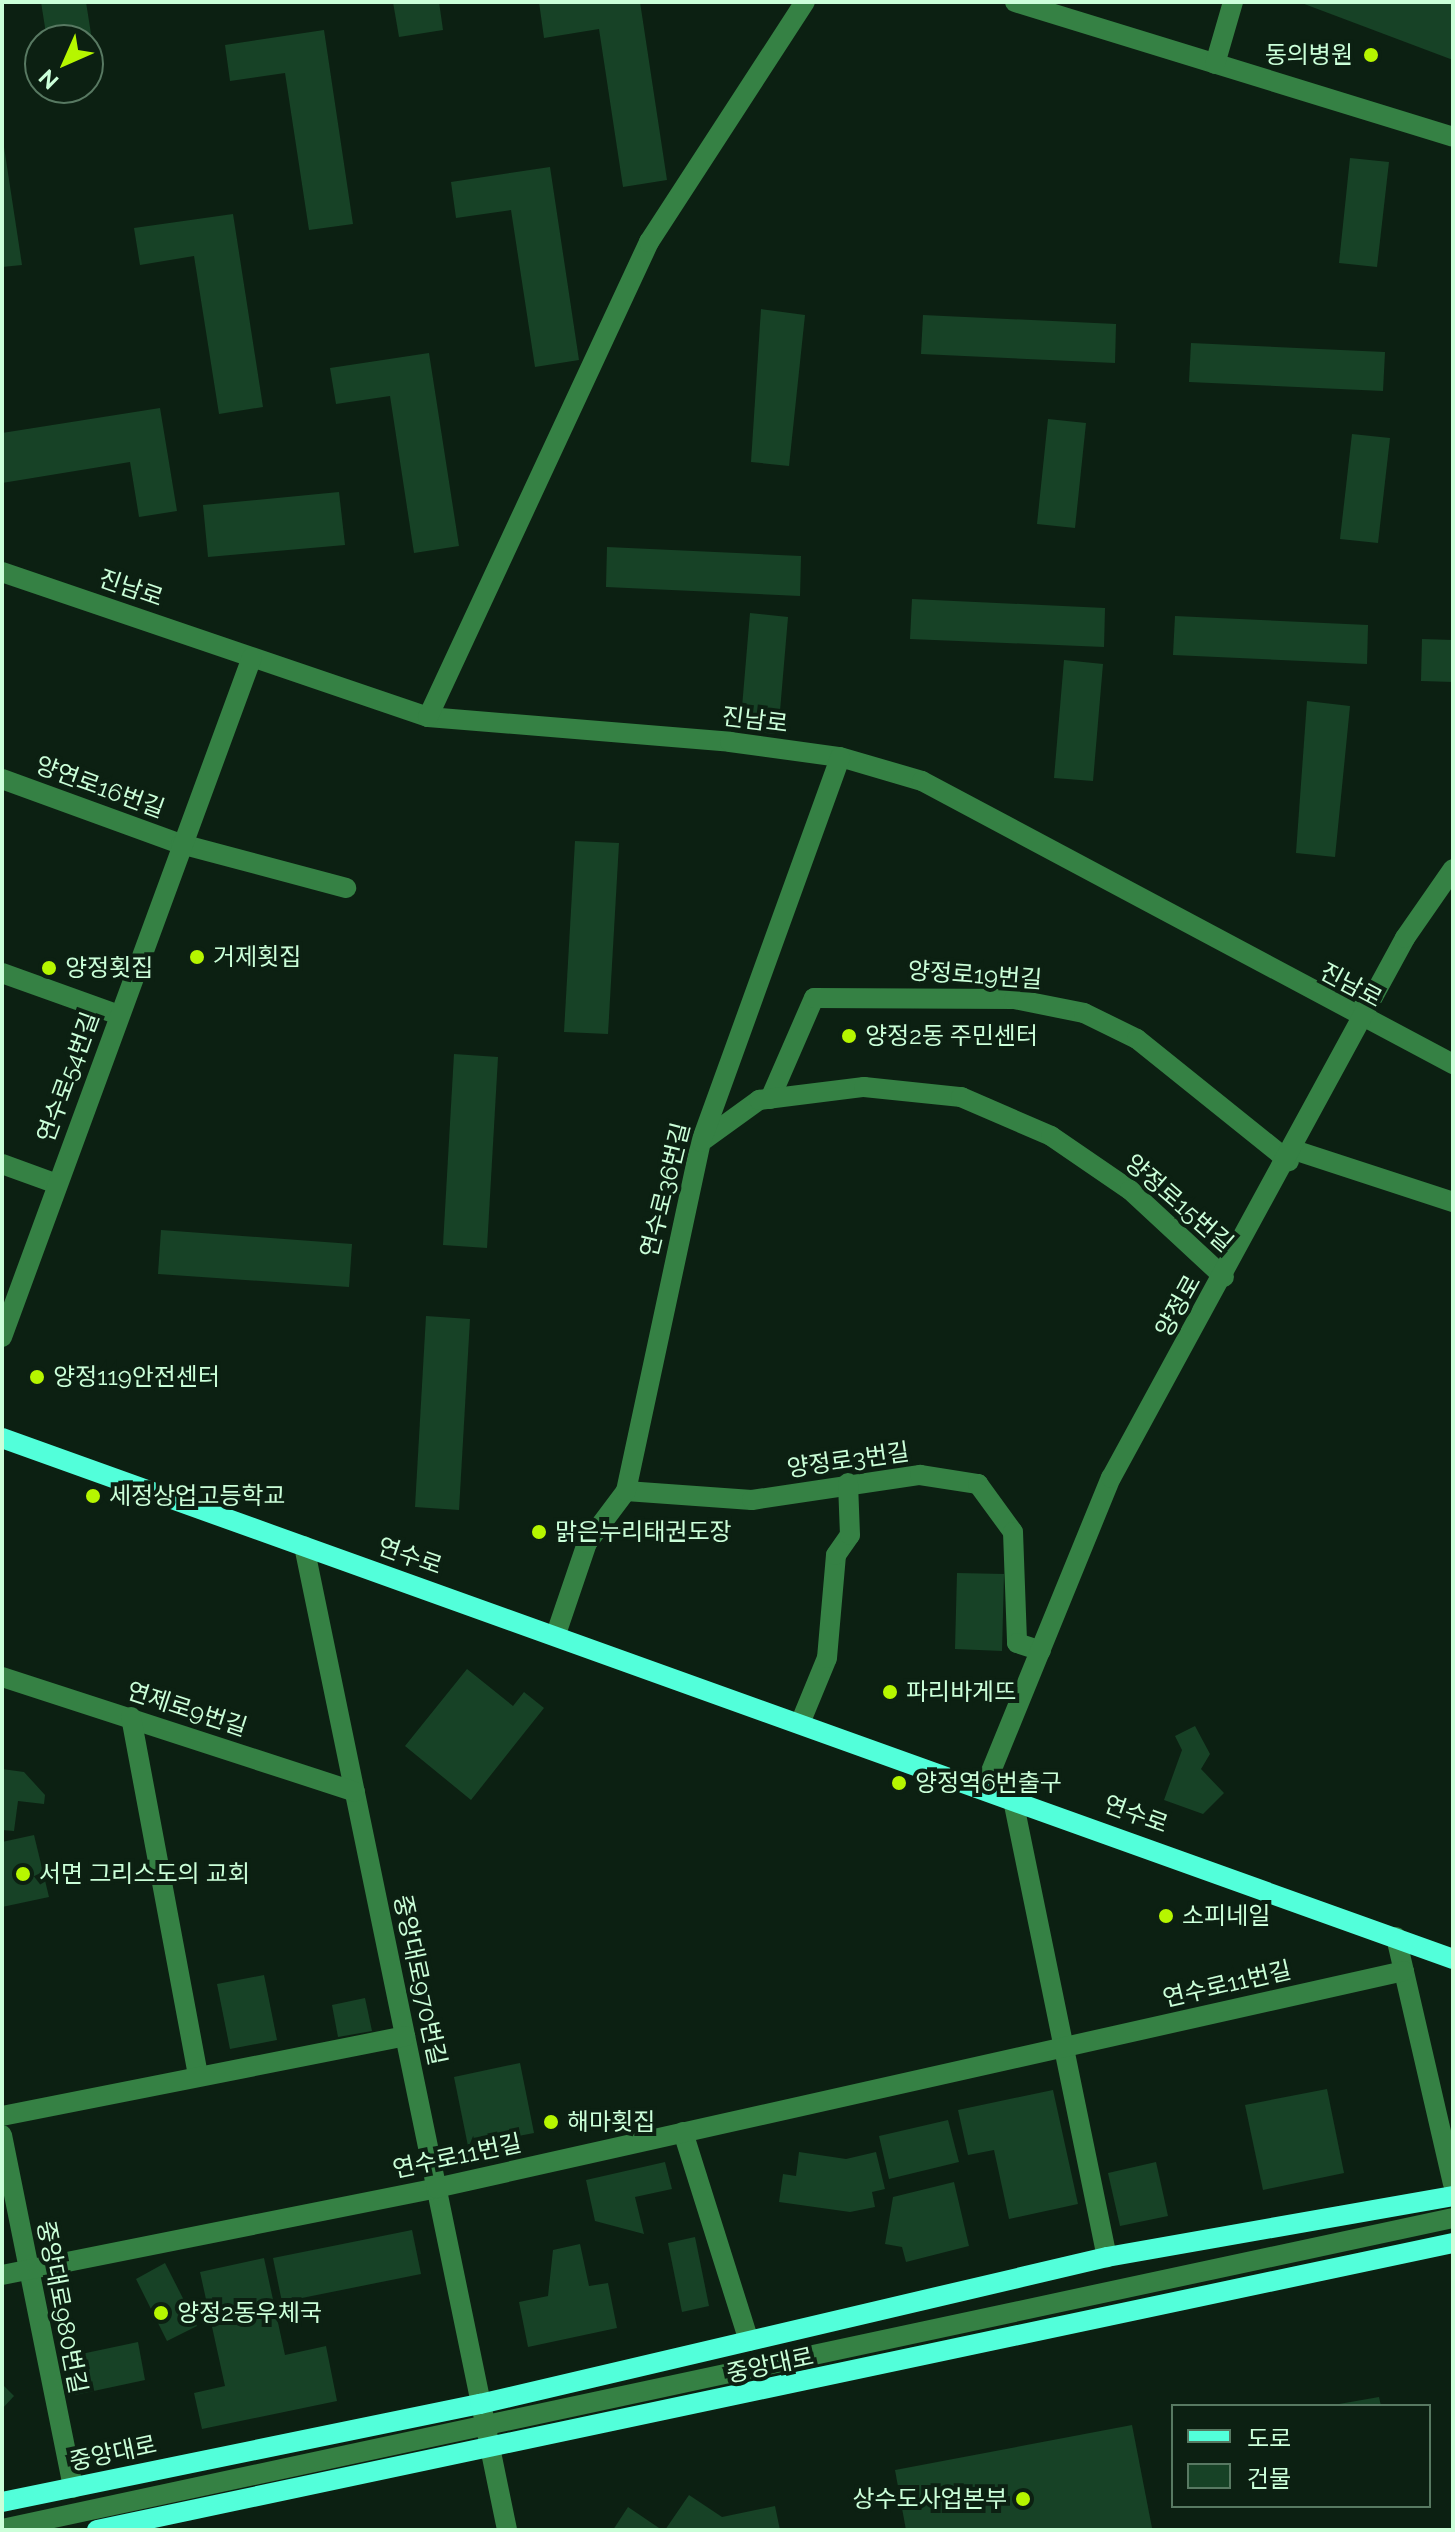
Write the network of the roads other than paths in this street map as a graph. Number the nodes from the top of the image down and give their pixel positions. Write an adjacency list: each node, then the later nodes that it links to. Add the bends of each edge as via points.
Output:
1 (805, 2): 8 (street, via 649,242)
2 (1015, 2): 4 (street)
3 (1233, 2): 4 (street)
4 (1215, 64): 5 (street)
5 (1453, 137)
6 (2, 572): 7 (street, 진남로)
7 (252, 657): 8 (street, 진남로); 11 (street, 연수로54번길)
8 (428, 717): 9 (street, 진남로)
9 (840, 757): 16 (street, 진남로, via 922,781); 19 (street, 연수로36번길)
10 (2, 779): 11 (street, 양연로16번길)
11 (181, 844): 13 (street, 양연로16번길); 15 (street, 연수로54번길)
12 (1453, 869): 16 (street, 양정로, via 1405,938)
13 (346, 888)
14 (2, 973): 15 (street)
15 (119, 1015): 22 (street, 연수로54번길)
16 (1363, 1022): 17 (street, 진남로); 20 (street, 양정로)
17 (1453, 1064)
18 (770, 1099): 19 (street, 양정로15번길); 20 (street, 양정로19번길, via 814,998 1014,999 1084,1013 1137,1039); 24 (street, 양정로15번길, via 864,1087 961,1097 1051,1136 1130,1190)
19 (701, 1142): 28 (street, 연수로36번길)
20 (1292, 1156): 23 (street); 24 (street, 양정로)
21 (2, 1164): 22 (street)
22 (57, 1184): 25 (street, 연수로54번길)
23 (1453, 1202)
24 (1224, 1277): 31 (street, 양정로, via 1111,1478)
25 (2, 1337)
26 (2, 1438): 29 (main road, 연수로)
27 (848, 1483): 28 (street, 양정로3번길, via 752,1500); 31 (street, 양정로3번길, via 920,1475 978,1484 1013,1532 1017,1643); 34 (street, via 850,1535 836,1555 827,1658)
28 (626, 1491): 30 (street, 연수로36번길, via 587,1543)
29 (304, 1546): 30 (main road, 연수로); 36 (street, 중앙대로970번길)
30 (556, 1634): 34 (main road, 연수로)
31 (1041, 1651): 35 (street, 양정로)
32 (2, 1677): 33 (street, 연제로9번길)
33 (131, 1717): 36 (street, 연제로9번길); 43 (street)
34 (801, 1721): 35 (main road, 연수로)
35 (985, 1786): 37 (main road, 연수로)
36 (355, 1792): 41 (street, 중앙대로970번길)
37 (1012, 1795): 38 (main road, 연수로); 42 (street)
38 (1396, 1937): 39 (main road, 연수로); 40 (street)
39 (1453, 1959)
40 (1404, 1971): 42 (street, 연수로11번길); 47 (street)
41 (405, 2036): 43 (street); 48 (street, 중앙대로970번길)
42 (1062, 2047): 45 (street, 연수로11번길); 52 (street)
43 (198, 2075): 44 (street)
44 (2, 2116)
45 (683, 2132): 48 (street, 연수로11번길); 55 (street, 중앙대로)
46 (2, 2135): 53 (street, 중앙대로980번길)
47 (1453, 2183)
48 (436, 2188): 53 (street, 연수로11번길); 56 (street, 중앙대로970번길)
49 (1453, 2196): 52 (main road, 중앙대로)
50 (1453, 2218): 56 (street)
51 (1453, 2243): 57 (main road, 중앙대로)
52 (1107, 2257): 55 (main road, 중앙대로)
53 (27, 2270): 54 (street, 연수로11번길); 58 (street, 중앙대로980번길)
54 (2, 2275)
55 (749, 2341): 56 (main road, 중앙대로)
56 (482, 2414): 57 (street, 중앙대로970번길); 58 (main road, 중앙대로); 60 (street)
57 (491, 2452): 61 (main road, 중앙대로); 62 (street, 중앙대로970번길)
58 (73, 2488): 59 (main road, 중앙대로)
59 (2, 2502)
60 (2, 2529)
61 (97, 2530)
62 (507, 2530)

